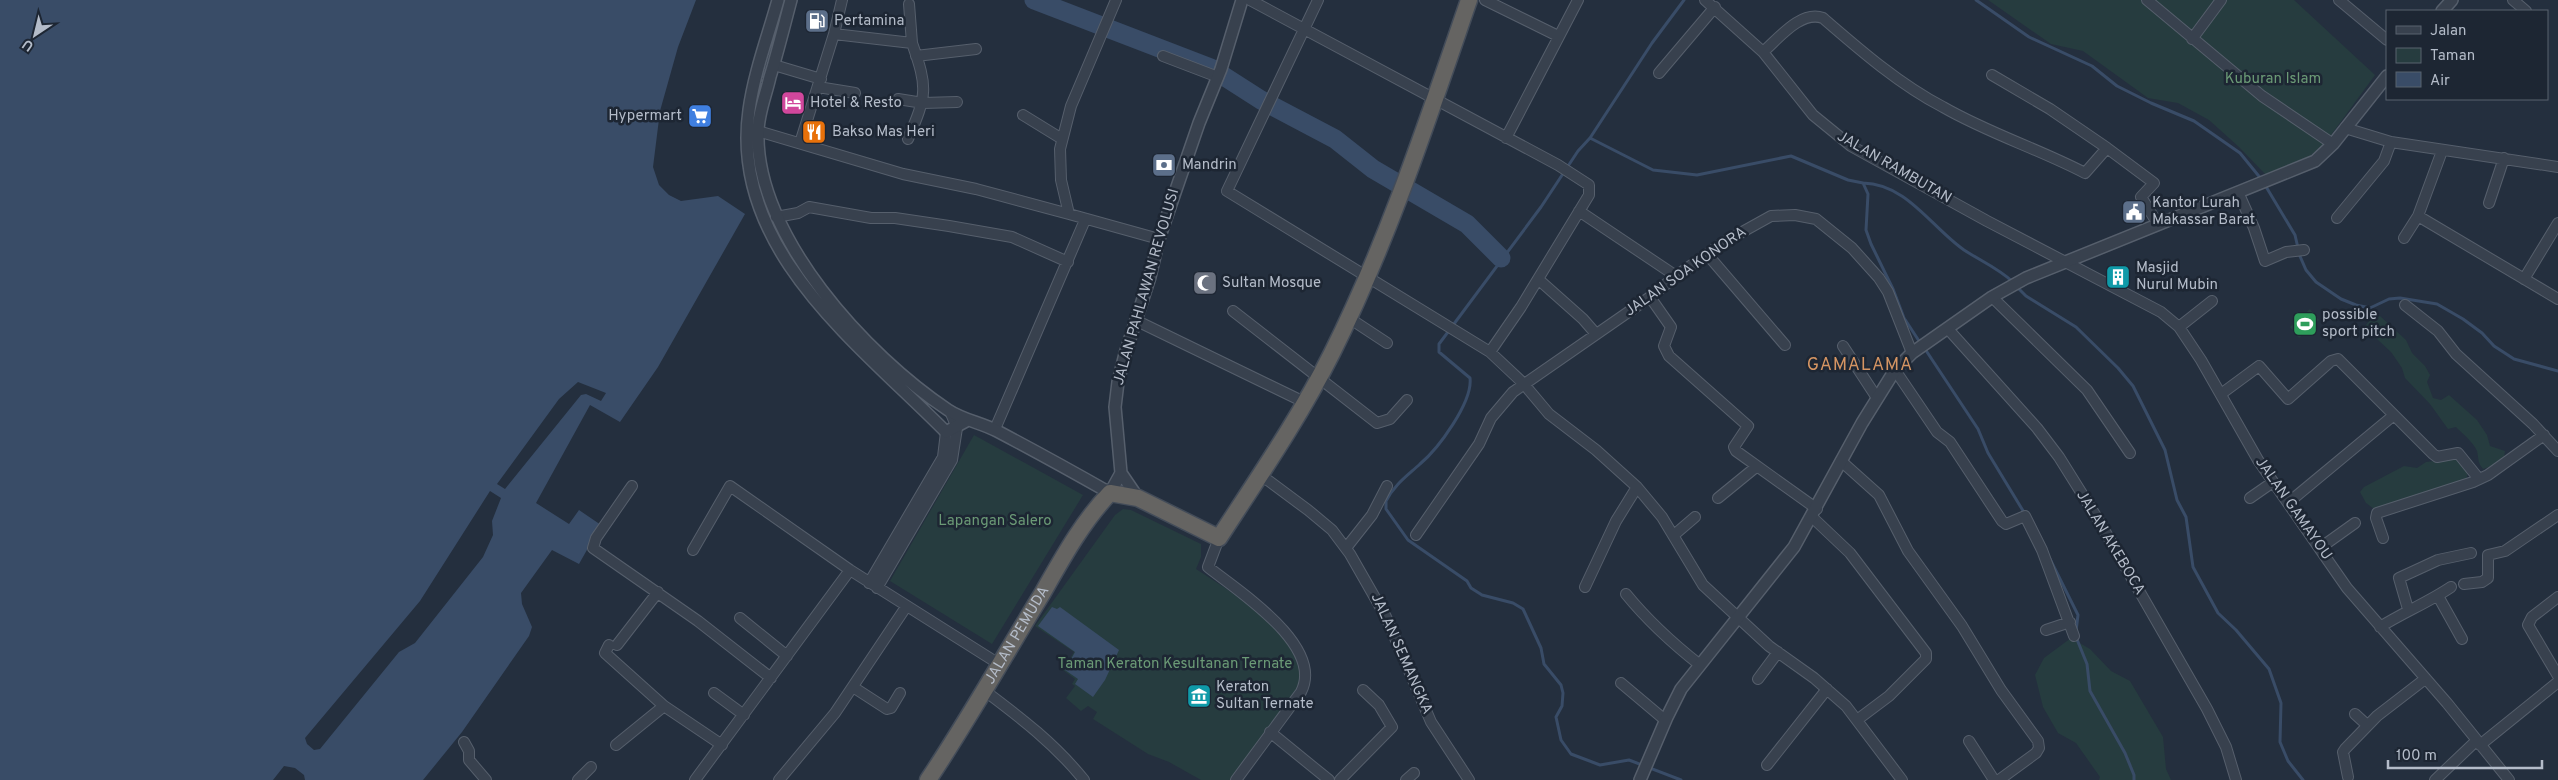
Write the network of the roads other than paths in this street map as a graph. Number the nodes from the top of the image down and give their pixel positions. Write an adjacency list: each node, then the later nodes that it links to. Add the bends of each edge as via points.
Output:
1 (778, 0): 42 (street)
2 (791, 0): 31 (street)
3 (842, 0): 22 (street)
4 (1116, 0): 49 (street, via 1071,106)
5 (1242, 0): 32 (street, JALAN PAHLAWAN REVOLUSI)
6 (1250, 0): 21 (street)
7 (1318, 0): 21 (street)
8 (1469, 0): 39 (highway)
9 (1485, 0): 23 (street)
10 (1578, 0): 23 (street)
11 (1705, 0): 18 (street, JALAN RAMBUTAN)
12 (2147, 0): 25 (street)
13 (2221, 0): 25 (street)
14 (2339, 0): 24 (street)
15 (2452, 0): 19 (street)
16 (2513, 0): 20 (street)
17 (909, 4): 26 (street)
18 (1714, 7): 28 (street, JALAN RAMBUTAN); 33 (street)
19 (2443, 10)
20 (2525, 10)
21 (1304, 30): 39 (street); 75 (street, via 1227,191)
22 (834, 34): 26 (street); 36 (street)
23 (1558, 36): 48 (street)
24 (2386, 39)
25 (2192, 40): 52 (street, via 2262,96)
26 (912, 43): 29 (street)
27 (976, 49): 29 (street)
28 (1763, 52): 53 (street, via 1802,19 1814,15 1823,18 1922,95 1979,125 2065,161 2085,173); 73 (street, JALAN RAMBUTAN, via 1804,104 1836,135)
29 (916, 56): 41 (street, via 923,73)
30 (1163, 56): 32 (street)
31 (774, 65): 36 (street); 43 (street)
32 (1219, 73): 69 (street, JALAN PAHLAWAN REVOLUSI)
33 (1659, 73)
34 (1992, 74): 53 (street)
35 (2386, 77): 45 (street)
36 (820, 83): 37 (street); 51 (street)
37 (855, 93)
38 (898, 99): 41 (street)
39 (1434, 99): 48 (street); 75 (highway)
40 (957, 102): 41 (street)
41 (923, 103): 47 (street)
42 (750, 106): 43 (street); 62 (street, via 748,162)
43 (761, 110): 46 (street)
44 (1022, 115): 49 (street)
45 (2345, 128): 50 (street); 52 (street)
46 (758, 131): 51 (street); 60 (street, via 759,163)
47 (908, 138)
48 (1506, 138): 59 (street, via 1589,185 1590,195)
49 (1062, 139): 61 (street, via 1061,180)
50 (2391, 142): 54 (street); 64 (street, via 2384,161)
51 (800, 144): 61 (street, via 903,174 976,189)
52 (2333, 144): 57 (street, via 2315,162)
53 (2107, 148): 67 (street, via 2154,183 2141,197)
54 (2442, 151): 55 (street); 63 (street)
55 (2504, 158): 56 (street); 58 (street)
56 (2558, 167)
57 (2238, 192): 67 (street); 70 (street, via 2265,261)
58 (2489, 203)
59 (1579, 211): 74 (street); 76 (street)
60 (775, 214): 62 (street); 72 (street, via 798,213 809,207 871,218 949,226 1012,237); 101 (street, via 791,246 843,315 899,372)
61 (1069, 214): 65 (street)
62 (762, 216): 104 (street, via 777,248 810,295)
63 (2418, 216): 68 (street); 77 (street)
64 (2337, 218)
65 (1085, 220): 69 (street); 72 (street)
66 (2558, 223): 77 (street)
67 (2158, 224): 73 (street)
68 (2404, 238)
69 (1159, 239): 85 (street, JALAN PAHLAWAN REVOLUSI)
70 (2304, 250)
71 (1707, 254): 74 (street, JALAN SOA KONORA); 90 (street); 92 (street, JALAN SOA KONORA, via 1771,216 1816,218 1838,235 1879,278)
72 (1068, 262): 105 (street)
73 (2065, 262): 78 (street); 86 (street, JALAN GAMAYOU, via 2160,312)
74 (1676, 276): 79 (street, JALAN SOA KONORA)
75 (1366, 278): 84 (highway); 93 (street)
76 (1538, 279): 88 (street); 93 (street)
77 (2524, 279): 80 (street)
78 (1998, 294): 87 (street); 108 (street, via 2087,390)
79 (1650, 298): 88 (street, JALAN SOA KONORA); 110 (street, via 1671,327 1664,347 1669,356 1746,424 1748,427 1734,449)
80 (2558, 300)
81 (2212, 301): 86 (street)
82 (2405, 305): 106 (street, via 2425,318 2456,354)
83 (1233, 311): 95 (street)
84 (1349, 318): 89 (street); 95 (highway)
85 (1135, 320): 100 (street); 111 (street, JALAN PAHLAWAN REVOLUSI, via 1118,382 1115,407)
86 (2179, 328): 97 (street, JALAN GAMAYOU)
87 (1948, 329): 92 (street); 200 (street, JALAN AKEBOCA, via 2059,457 2203,702 2226,747)
88 (1596, 334): 96 (street, JALAN SOA KONORA)
89 (1387, 343)
90 (1785, 345)
91 (1842, 346): 98 (street)
92 (1920, 348): 94 (street)
93 (1490, 352): 96 (street)
94 (1895, 370): 98 (street); 148 (street, via 1937,432 1950,442 2002,521 2006,524 2024,516 2042,550)
95 (1318, 378): 99 (street, via 1377,423 1390,419); 100 (highway)
96 (1524, 383): 117 (street, via 1549,414); 127 (street, JALAN SOA KONORA, via 1491,418 1479,444)
97 (2220, 394): 102 (street, via 2259,366 2285,397 2290,398 2335,359); 114 (street, JALAN GAMAYOU)
98 (1877, 398): 109 (street)
99 (1408, 400)
100 (1304, 402): 112 (highway)
101 (950, 411): 103 (street); 104 (street)
102 (2394, 415): 113 (street, via 2437,457 2458,453); 122 (street)
103 (968, 420): 104 (street); 105 (street)
104 (952, 430): 137 (street, via 952,460)
105 (995, 430): 118 (street)
106 (2544, 435): 107 (street); 113 (street)
107 (2558, 451)
108 (2130, 453)
109 (1841, 461): 123 (street); 199 (street, via 1879,495 1908,551 2038,741 2036,753)
110 (1756, 466): 120 (street); 123 (street)
111 (1121, 473): 118 (street); 119 (street)
112 (1259, 476): 129 (highway); 131 (street, JALAN SEMANGKA, via 1308,510 1332,530)
113 (2479, 479): 130 (street, via 2377,513)
114 (2273, 482): 121 (street); 122 (street, JALAN GAMAYOU)
115 (632, 486): 140 (street, via 596,538 593,548)
116 (1387, 486): 131 (street, via 1372,515)
117 (1637, 487): 128 (street, via 1654,505); 138 (street, via 1616,521)
118 (1110, 493): 119 (highway); 155 (highway, JALAN PEMUDA, via 1096,507)
119 (1138, 498): 129 (highway)
120 (1718, 498)
121 (2250, 498)
122 (2288, 503): 132 (street, JALAN GAMAYOU)
123 (1814, 513): 147 (street, via 1794,547); 173 (street, via 1850,553 1926,653 1926,659 1910,678)
124 (2558, 515): 136 (street, via 2504,551 2488,555 2488,578 2484,581)
125 (1695, 517): 128 (street)
126 (2355, 523): 132 (street)
127 (1416, 535)
128 (1674, 536): 147 (street, via 1703,585)
129 (1219, 538): 175 (street, via 1208,567 1272,619 1300,656 1306,673 1306,683 1301,692)
130 (2383, 538)
131 (1346, 548): 196 (street, JALAN SEMANGKA, via 1386,616 1431,722)
132 (2320, 548): 149 (street, JALAN GAMAYOU, via 2346,588)
133 (693, 550): 135 (street, via 730,486)
134 (2471, 553): 145 (street, via 2438,560 2399,578)
135 (850, 570): 137 (street); 154 (street)
136 (2464, 584)
137 (873, 586): 144 (street)
138 (1586, 586)
139 (2451, 587): 142 (street)
140 (658, 592): 158 (street); 169 (street, via 605,653)
141 (1626, 594): 156 (street, via 1646,619)
142 (2438, 596): 145 (street); 152 (street)
143 (2558, 597): 157 (street, via 2532,617 2528,625)
144 (906, 607): 155 (street); 163 (street)
145 (2408, 609): 149 (street)
146 (740, 618): 154 (street)
147 (1738, 618): 153 (street); 156 (street)
148 (2070, 622): 150 (street); 151 (street)
149 (2380, 627): 160 (street, JALAN GAMAYOU)
150 (2046, 630)
151 (2074, 636)
152 (2462, 639)
153 (1778, 652): 159 (street); 164 (street)
154 (787, 656): 158 (street)
155 (999, 664): 166 (highway, JALAN PEMUDA)
156 (1700, 665): 172 (street, via 1681,690)
157 (2558, 676)
158 (771, 678): 171 (street)
159 (1758, 679)
160 (2425, 679): 174 (street); 178 (street, JALAN GAMAYOU)
161 (2558, 682): 178 (street)
162 (1621, 683): 172 (street)
163 (853, 687): 168 (street, via 887,709); 189 (street)
164 (1827, 689): 173 (street); 181 (street)
165 (1363, 690): 194 (street, via 1379,705 1392,727)
166 (985, 691): 190 (highway, JALAN PEMUDA); 191 (street, via 1047,740)
167 (714, 693): 171 (street)
168 (900, 693)
169 (664, 706): 179 (street); 180 (street)
170 (2355, 714): 174 (street)
171 (744, 715): 180 (street)
172 (1665, 720): 184 (street)
173 (1857, 720): 197 (street)
174 (2367, 725): 185 (street, via 2343,752)
175 (1270, 732): 192 (street); 193 (street)
176 (1969, 741): 198 (street)
177 (464, 742): 186 (street, via 469,760)
178 (2478, 743): 201 (street); 202 (street, JALAN GAMAYOU)
179 (616, 745)
180 (722, 745): 188 (street)
181 (1767, 765)
182 (591, 767): 187 (street)
183 (1414, 773): 195 (street)
184 (1641, 777)
185 (2348, 777)
186 (486, 780)
187 (578, 780)
188 (695, 780)
189 (779, 780)
190 (928, 780)
191 (1084, 780)
192 (1236, 780)
193 (1328, 780)
194 (1340, 780)
195 (1406, 780)
196 (1469, 780)
197 (1902, 780)
198 (1994, 780)
199 (1998, 780)
200 (2236, 780)
201 (2435, 780)
202 (2509, 780)

